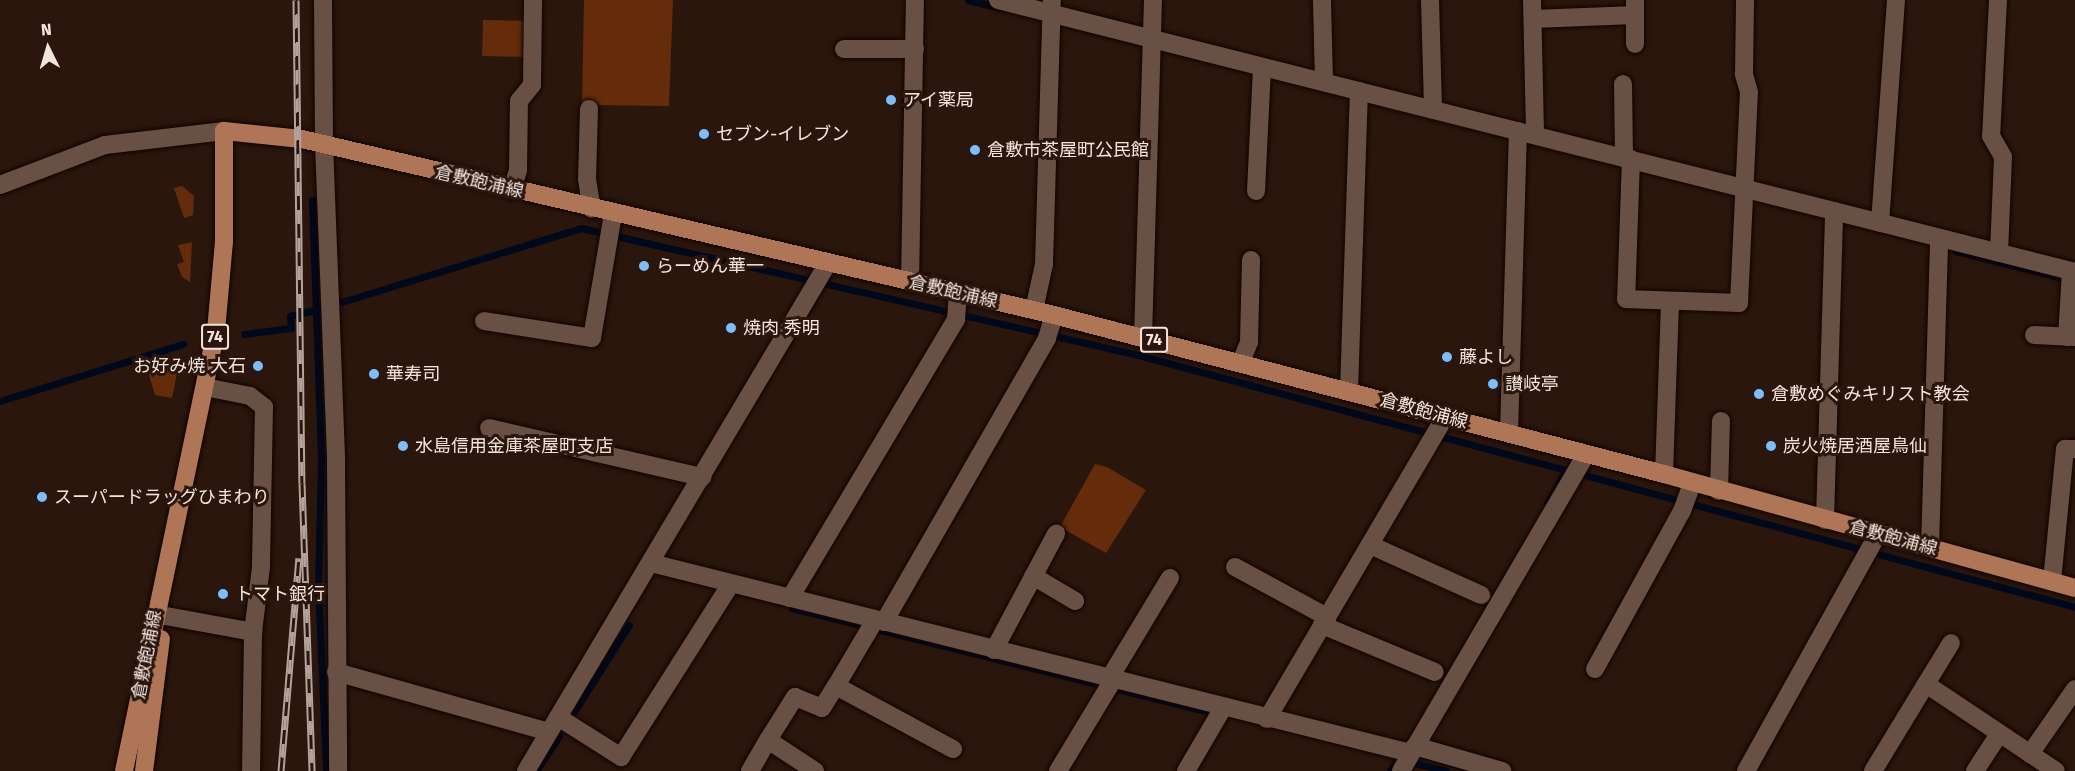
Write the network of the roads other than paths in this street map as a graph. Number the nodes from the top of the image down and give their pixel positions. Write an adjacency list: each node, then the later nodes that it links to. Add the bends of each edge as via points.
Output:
1 (323, 0): 27 (street)
2 (532, 0): 30 (street, via 531,85 519,101 518,170)
3 (915, 0): 18 (street)
4 (998, 0): 12 (street)
5 (1153, 0): 15 (street)
6 (1322, 0): 20 (street)
7 (1430, 0): 24 (street)
8 (1532, 0): 14 (street)
9 (1745, 0): 32 (street, via 1744,74 1749,92)
10 (1896, 0): 35 (street)
11 (1998, 0): 38 (street, via 1991,136 2003,157)
12 (1051, 7): 15 (street); 45 (street, via 1044,264)
13 (1635, 7): 14 (street); 16 (street)
14 (1533, 19): 26 (street)
15 (1152, 43): 19 (street); 49 (street)
16 (1635, 44)
17 (844, 49): 18 (street)
18 (915, 49): 42 (street)
19 (1261, 72): 20 (street); 31 (street)
20 (1324, 82): 22 (street)
21 (1623, 84): 28 (street)
22 (1359, 96): 24 (street); 53 (street)
23 (589, 110): 33 (street, via 587,179)
24 (1433, 110): 26 (street)
25 (224, 131): 27 (main road, 倉敷飽浦線 / 74, via 273,133); 29 (street, via 105,145); 52 (main road, 倉敷飽浦線 / 74, via 220,300)
26 (1522, 136): 28 (street); 57 (street)
27 (324, 144): 30 (main road, 倉敷飽浦線 / 74); 86 (street, via 336,462)
28 (1629, 164): 32 (street); 43 (street, via 1626,299)
29 (0, 185)
30 (512, 190): 33 (main road, 倉敷飽浦線 / 74)
31 (1256, 191)
32 (1745, 193): 34 (street); 43 (street, via 1739,303)
33 (592, 209): 36 (main road, 倉敷飽浦線 / 74)
34 (1834, 218): 35 (street); 64 (street)
35 (1880, 223): 37 (street)
36 (611, 227): 40 (main road, 倉敷飽浦線 / 74); 46 (street, via 592,338)
37 (1939, 245): 38 (street); 68 (street)
38 (1999, 253): 41 (street)
39 (1251, 260): 51 (street, via 1249,342)
40 (820, 276): 42 (main road, 倉敷飽浦線 / 74); 61 (street)
41 (2071, 276): 50 (street)
42 (910, 282): 44 (main road, 倉敷飽浦線 / 74)
43 (1670, 301): 60 (street)
44 (957, 307): 45 (main road, 倉敷飽浦線 / 74); 77 (street)
45 (1034, 310): 47 (main road, 倉敷飽浦線 / 74)
46 (484, 321)
47 (1050, 327): 49 (main road, 倉敷飽浦線 / 74); 81 (street)
48 (2034, 335): 50 (street)
49 (1143, 337): 51 (main road, 倉敷飽浦線 / 74)
50 (2071, 337)
51 (1241, 362): 53 (main road, 倉敷飽浦線 / 74)
52 (205, 387): 79 (main road, 倉敷飽浦線 / 74); 82 (street, via 250,396 264,406 261,576)
53 (1349, 391): 56 (main road, 倉敷飽浦線 / 74)
54 (1721, 421): 62 (street)
55 (489, 428): 61 (street)
56 (1438, 429): 57 (main road, 倉敷飽浦線 / 74); 66 (street)
57 (1509, 433): 59 (main road, 倉敷飽浦線 / 74)
58 (2075, 449): 73 (street, via 2065,449)
59 (1578, 466): 60 (main road, 倉敷飽浦線 / 74); 98 (street)
60 (1664, 474): 63 (main road, 倉敷飽浦線 / 74)
61 (702, 477): 69 (street)
62 (1719, 491): 63 (main road, 倉敷飽浦線 / 74); 64 (main road, 倉敷飽浦線 / 74)
63 (1688, 496): 85 (street)
64 (1825, 520): 67 (main road, 倉敷飽浦線 / 74)
65 (1056, 534): 71 (street)
66 (1370, 545): 76 (street); 80 (street)
67 (1872, 546): 68 (main road, 倉敷飽浦線 / 74); 111 (street)
68 (1930, 548): 73 (main road, 倉敷飽浦線 / 74)
69 (651, 563): 74 (street); 94 (street)
70 (1235, 567): 80 (street)
71 (1033, 576): 78 (street); 84 (street)
72 (1170, 579): 88 (street)
73 (2052, 581): 75 (main road, 倉敷飽浦線 / 74)
74 (731, 584): 77 (street); 94 (street, via 621,758)
75 (2075, 588)
76 (1481, 595)
77 (789, 598): 81 (street)
78 (1075, 601)
79 (160, 615): 82 (street); 100 (main road, 倉敷飽浦線 / 74); 101 (main road, 倉敷飽浦線 / 74)
80 (1325, 621): 87 (street); 93 (street)
81 (875, 625): 84 (street); 90 (street)
82 (253, 632): 102 (street)
83 (1951, 643): 89 (street)
84 (994, 650): 88 (street)
85 (1595, 669)
86 (336, 672): 94 (street); 103 (street)
87 (1435, 672)
88 (1110, 683): 92 (street); 107 (street)
89 (1926, 684): 95 (street); 112 (street)
90 (836, 686): 96 (street, via 822,708 795,698); 97 (street)
91 (2075, 689): 99 (street)
92 (1220, 713): 93 (street); 108 (street)
93 (1267, 719): 98 (street)
94 (554, 725): 104 (street)
95 (1999, 734): 99 (street); 113 (street)
96 (768, 740): 105 (street); 106 (street)
97 (953, 749)
98 (1413, 749): 109 (street); 110 (street)
99 (2030, 754): 114 (street)
100 (143, 768)
101 (124, 771)
102 (251, 771)
103 (338, 771)
104 (526, 771)
105 (750, 771)
106 (815, 771)
107 (1058, 771)
108 (1186, 771)
109 (1401, 771)
110 (1502, 771)
111 (1746, 771)
112 (1873, 771)
113 (1975, 771)
114 (2056, 771)

